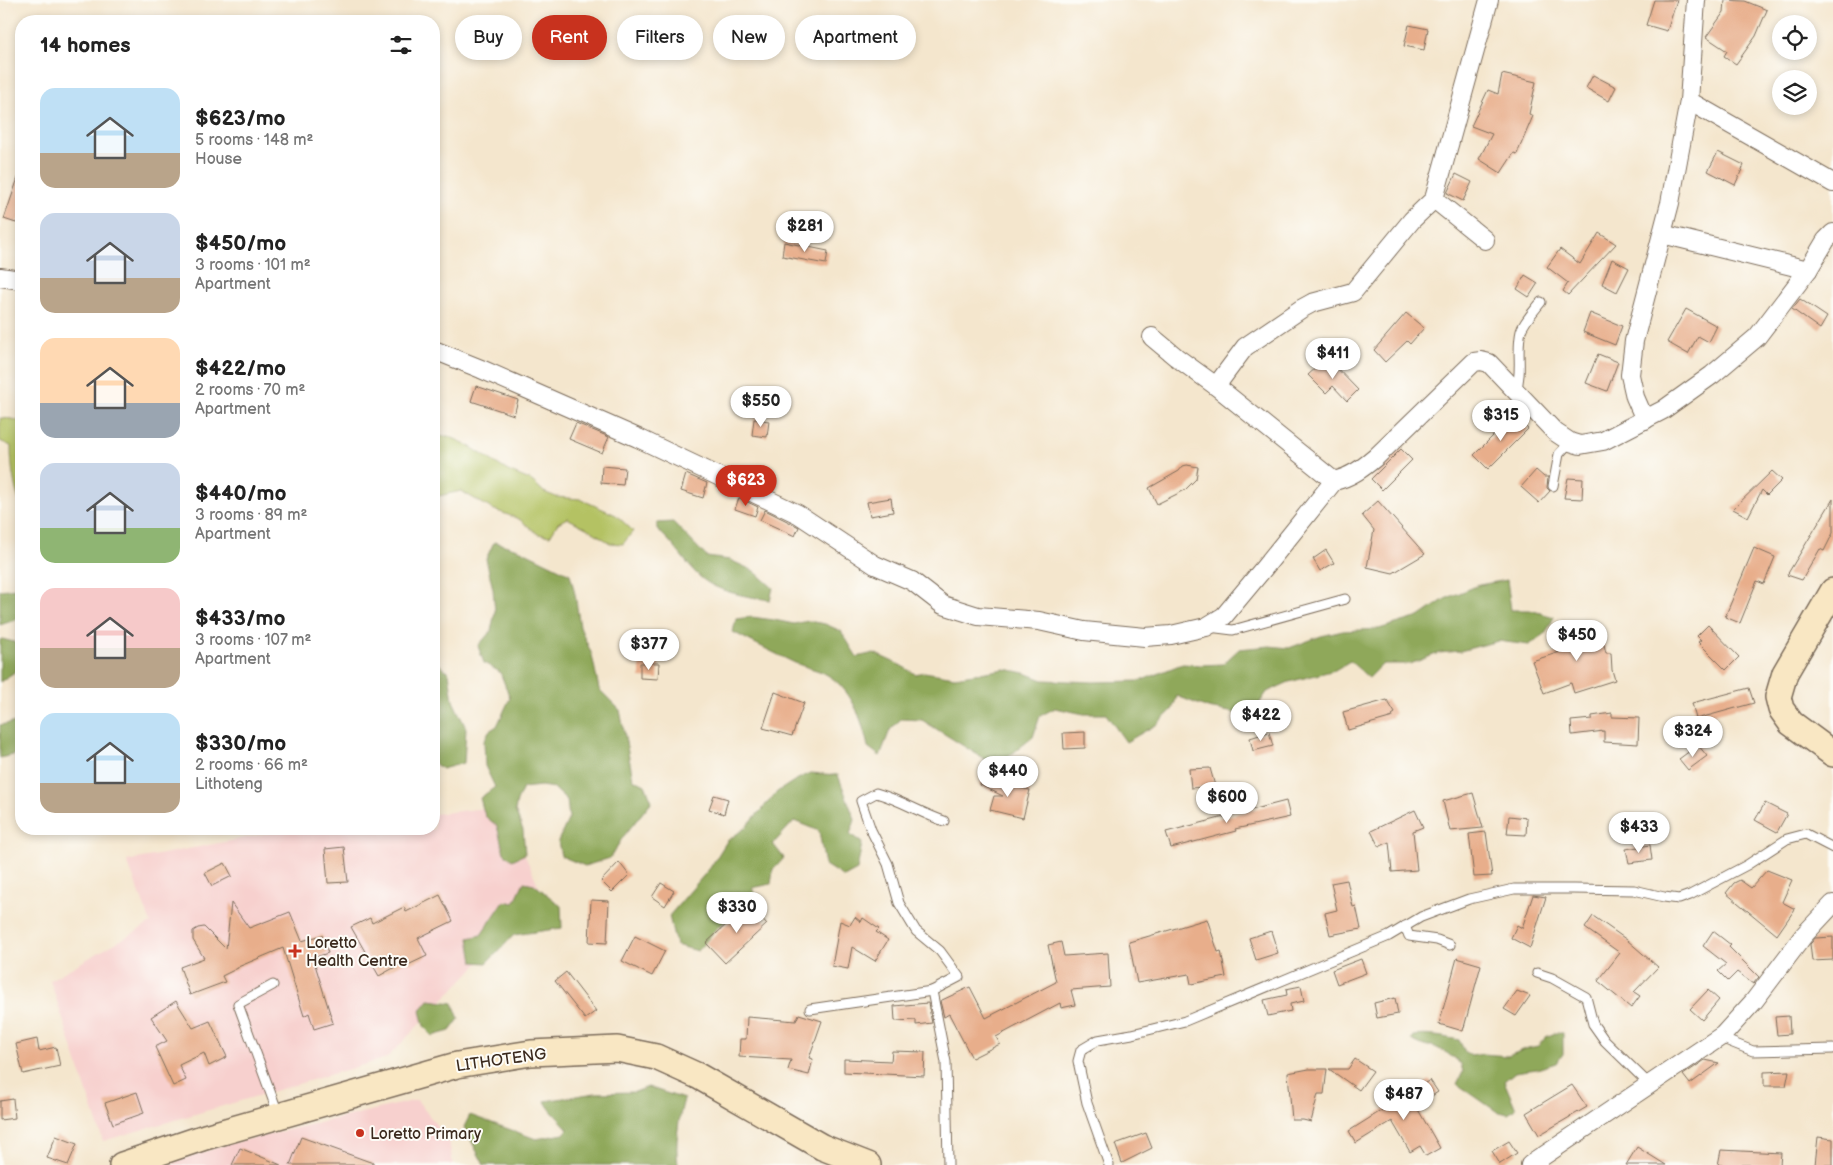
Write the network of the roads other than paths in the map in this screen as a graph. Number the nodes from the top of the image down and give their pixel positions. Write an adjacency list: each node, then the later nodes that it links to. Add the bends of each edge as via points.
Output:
1 (1489, 0): 5 (street)
2 (1696, 0): 3 (street)
3 (1689, 101): 4 (street); 7 (street)
4 (1833, 184)
5 (1434, 199): 8 (street); 15 (street, via 1412,220 1353,292 1312,302 1261,336 1245,347)
6 (1833, 233): 9 (street)
7 (1662, 234): 9 (street); 17 (street, via 1634,341 1630,375)
8 (1486, 240)
9 (1808, 270): 17 (street, via 1757,337 1712,375)
10 (0, 277): 11 (street)
11 (15, 279)
12 (1541, 302): 16 (lane, via 1522,329 1520,380)
13 (1152, 337): 15 (street)
14 (440, 352): 23 (street, via 638,438 798,514 875,565 912,581 943,605 978,616 1039,621 1084,631 1145,637)
15 (1216, 386): 19 (street)
16 (1516, 390): 18 (street, via 1555,432); 19 (street, via 1489,362 1474,362 1376,457 1359,470)
17 (1645, 420): 18 (street, via 1603,441 1580,445)
18 (1570, 442): 20 (lane, via 1559,454)
19 (1334, 481): 23 (street, via 1224,616)
20 (1553, 486)
21 (1833, 591): 24 (main road, via 1785,673 1778,696 1781,708 1792,723)
22 (1345, 599): 23 (lane, via 1233,630)
23 (1206, 627)
24 (1833, 754)
25 (944, 821): 32 (lane, via 876,793 861,801 888,864 899,903 916,931 940,951 959,977)
26 (1833, 848): 28 (lane, via 1806,834 1787,839 1747,865 1679,899 1634,890 1514,889 1469,899)
27 (1833, 904): 34 (street)
28 (1405, 926): 29 (lane, via 1409,936); 41 (lane, via 1389,936 1185,1021 1098,1040 1081,1050 1078,1061 1087,1103)
29 (1450, 945)
30 (1537, 972): 36 (lane, via 1586,997 1593,1024 1605,1041)
31 (273, 985): 37 (lane, via 238,1004)
32 (932, 992): 33 (lane); 40 (lane, via 946,1062)
33 (810, 1009)
34 (1723, 1035): 35 (lane, via 1728,1041 1753,1051); 36 (street)
35 (1833, 1049)
36 (1649, 1084): 42 (street)
37 (279, 1116): 38 (main road, LITHOTENG); 39 (main road, LITHOTENG, via 457,1065 531,1053 617,1049 656,1057 698,1076 822,1146)
38 (122, 1165)
39 (868, 1165)
40 (948, 1165)
41 (1109, 1165)
42 (1530, 1165)

